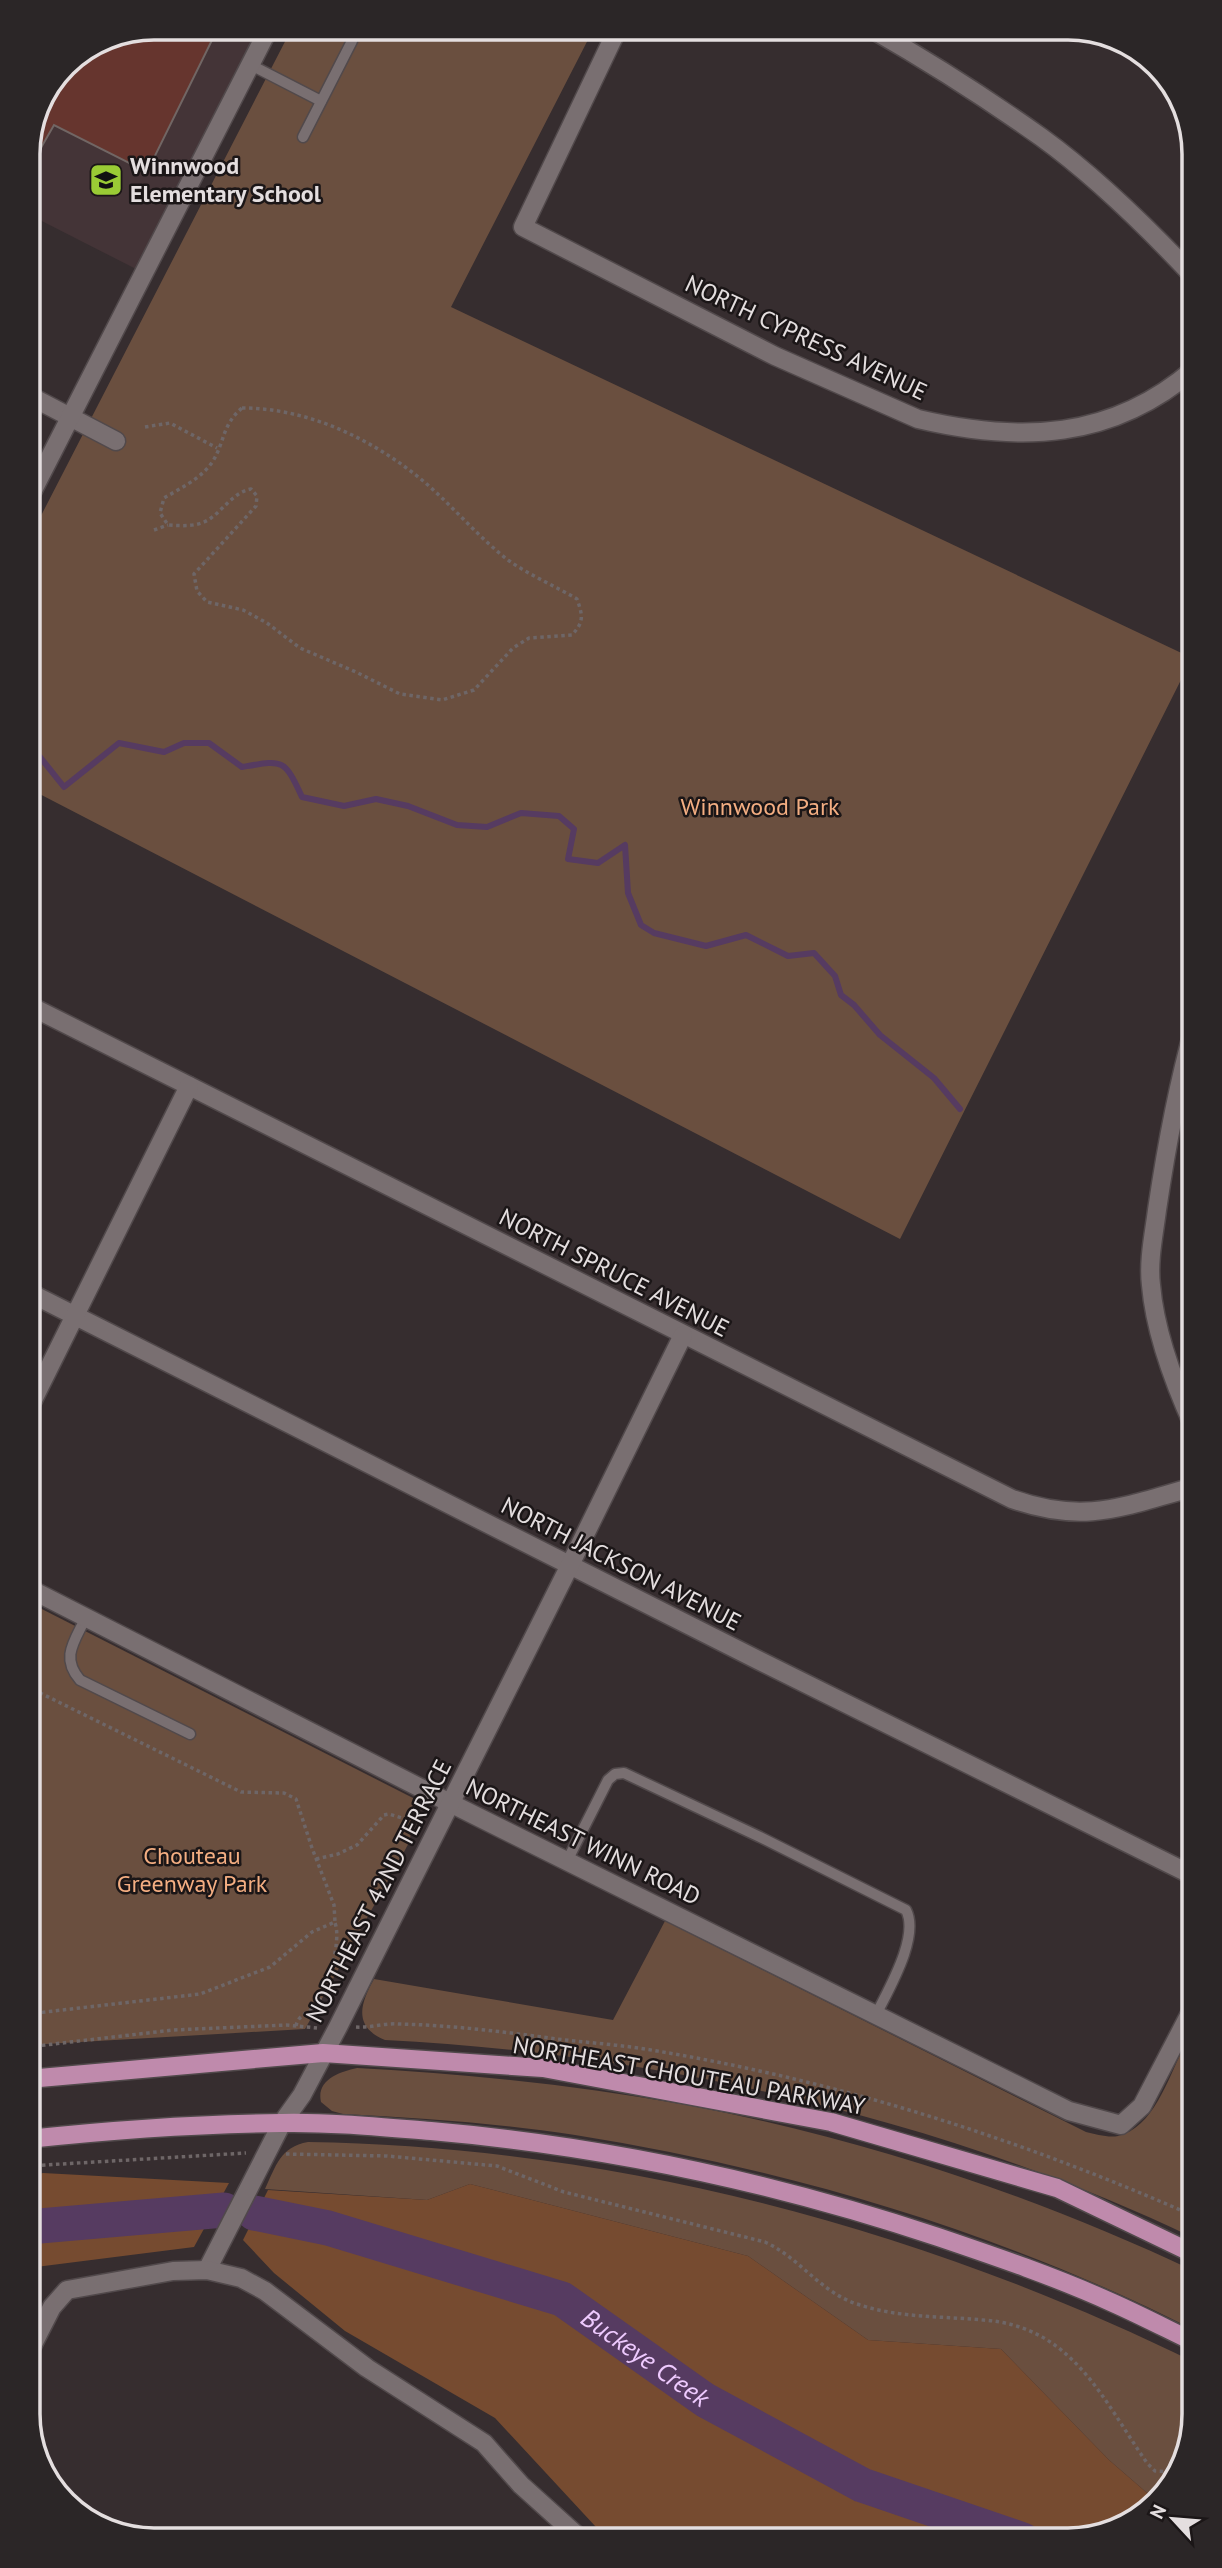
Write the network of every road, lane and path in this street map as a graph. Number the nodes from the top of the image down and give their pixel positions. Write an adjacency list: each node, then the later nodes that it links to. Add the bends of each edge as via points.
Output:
1 (261, 40): 5 (street)
2 (612, 40): 9 (street, NORTH CYPRESS AVENUE, via 523,227 775,356 935,423 1032,435 1072,430 1146,403)
3 (889, 40): 8 (street, via 1042,138 1120,204)
4 (352, 41): 6 (lane)
5 (251, 65): 6 (lane); 11 (street)
6 (321, 101): 7 (lane)
7 (303, 137)
8 (1182, 265)
9 (1182, 378)
10 (40, 401): 11 (street)
11 (71, 417): 13 (street); 15 (street)
12 (145, 427): 14 (path, via 170,423)
13 (116, 440)
14 (218, 448): 16 (path, via 212,462 192,482 164,498 160,513); 16 (path, via 231,418 242,408 266,408 327,424 369,443 422,480 509,561 578,599 582,624 572,635 529,638 513,648 474,690 442,700 400,694 300,648 243,611 207,602 197,591 194,574 256,506 257,496 251,489 241,491 210,519 190,526)
15 (40, 477)
16 (168, 525): 17 (path)
17 (155, 530)
18 (40, 1011): 20 (street, NORTH SPRUCE AVENUE)
19 (1182, 1072): 25 (street, via 1165,1152 1150,1283)
20 (189, 1086): 22 (street); 23 (street, NORTH SPRUCE AVENUE)
21 (40, 1298): 22 (street, NORTH JACKSON AVENUE)
22 (75, 1315): 24 (street); 27 (street, NORTH JACKSON AVENUE)
23 (684, 1335): 26 (street, NORTH SPRUCE AVENUE, via 1025,1504 1076,1513 1102,1512); 27 (street, NORTHEAST 42ND TERRACE)
24 (40, 1386)
25 (1182, 1397)
26 (1182, 1490)
27 (570, 1565): 32 (street, NORTHEAST 42ND TERRACE); 35 (street, NORTH JACKSON AVENUE)
28 (40, 1594): 29 (street, NORTHEAST WINN ROAD)
29 (86, 1617): 31 (lane, via 69,1654 70,1669 80,1680); 32 (street, NORTHEAST WINN ROAD)
30 (40, 1693): 33 (path, via 240,1792 284,1793 296,1799)
31 (190, 1734)
32 (450, 1803): 33 (path, via 417,1824 384,1815 357,1845); 34 (street, NORTHEAST WINN ROAD); 41 (street, NORTHEAST 42ND TERRACE)
33 (316, 1859): 36 (path, via 334,1905)
34 (567, 1861): 38 (street, NORTHEAST WINN ROAD); 38 (lane, via 615,1774 624,1773 760,1837 906,1910 908,1938)
35 (1182, 1870)
36 (335, 1922): 37 (path, via 312,1932 270,1967 200,1994); 39 (path, via 338,1934 331,1969 318,2002 300,2016)
37 (40, 2013)
38 (876, 2015): 40 (street, NORTHEAST WINN ROAD, via 1069,2111 1121,2125 1142,2106)
39 (296, 2026)
40 (1182, 2029)
41 (323, 2053): 42 (main road, NORTHEAST CHOUTEAU PARKWAY); 43 (street, NORTHEAST 42ND TERRACE); 47 (main road, NORTHEAST CHOUTEAU PARKWAY, via 543,2068 831,2122 1057,2188)
42 (40, 2078)
43 (282, 2123): 44 (main road); 45 (street, NORTHEAST 42ND TERRACE); 50 (main road, via 492,2136 711,2172 877,2217 1011,2262 1112,2302)
44 (40, 2138)
45 (266, 2153): 46 (path); 48 (street, NORTHEAST 42ND TERRACE); 51 (path, via 387,2156 497,2166 564,2192 765,2242 839,2298 872,2309 1026,2328 1079,2364 1147,2463 1155,2471)
46 (40, 2165)
47 (1182, 2248)
48 (207, 2270): 49 (street, via 173,2271 67,2290); 52 (street, via 241,2278 265,2291 341,2349 484,2443)
49 (40, 2330)
50 (1182, 2337)
51 (1166, 2472)
52 (569, 2528)

